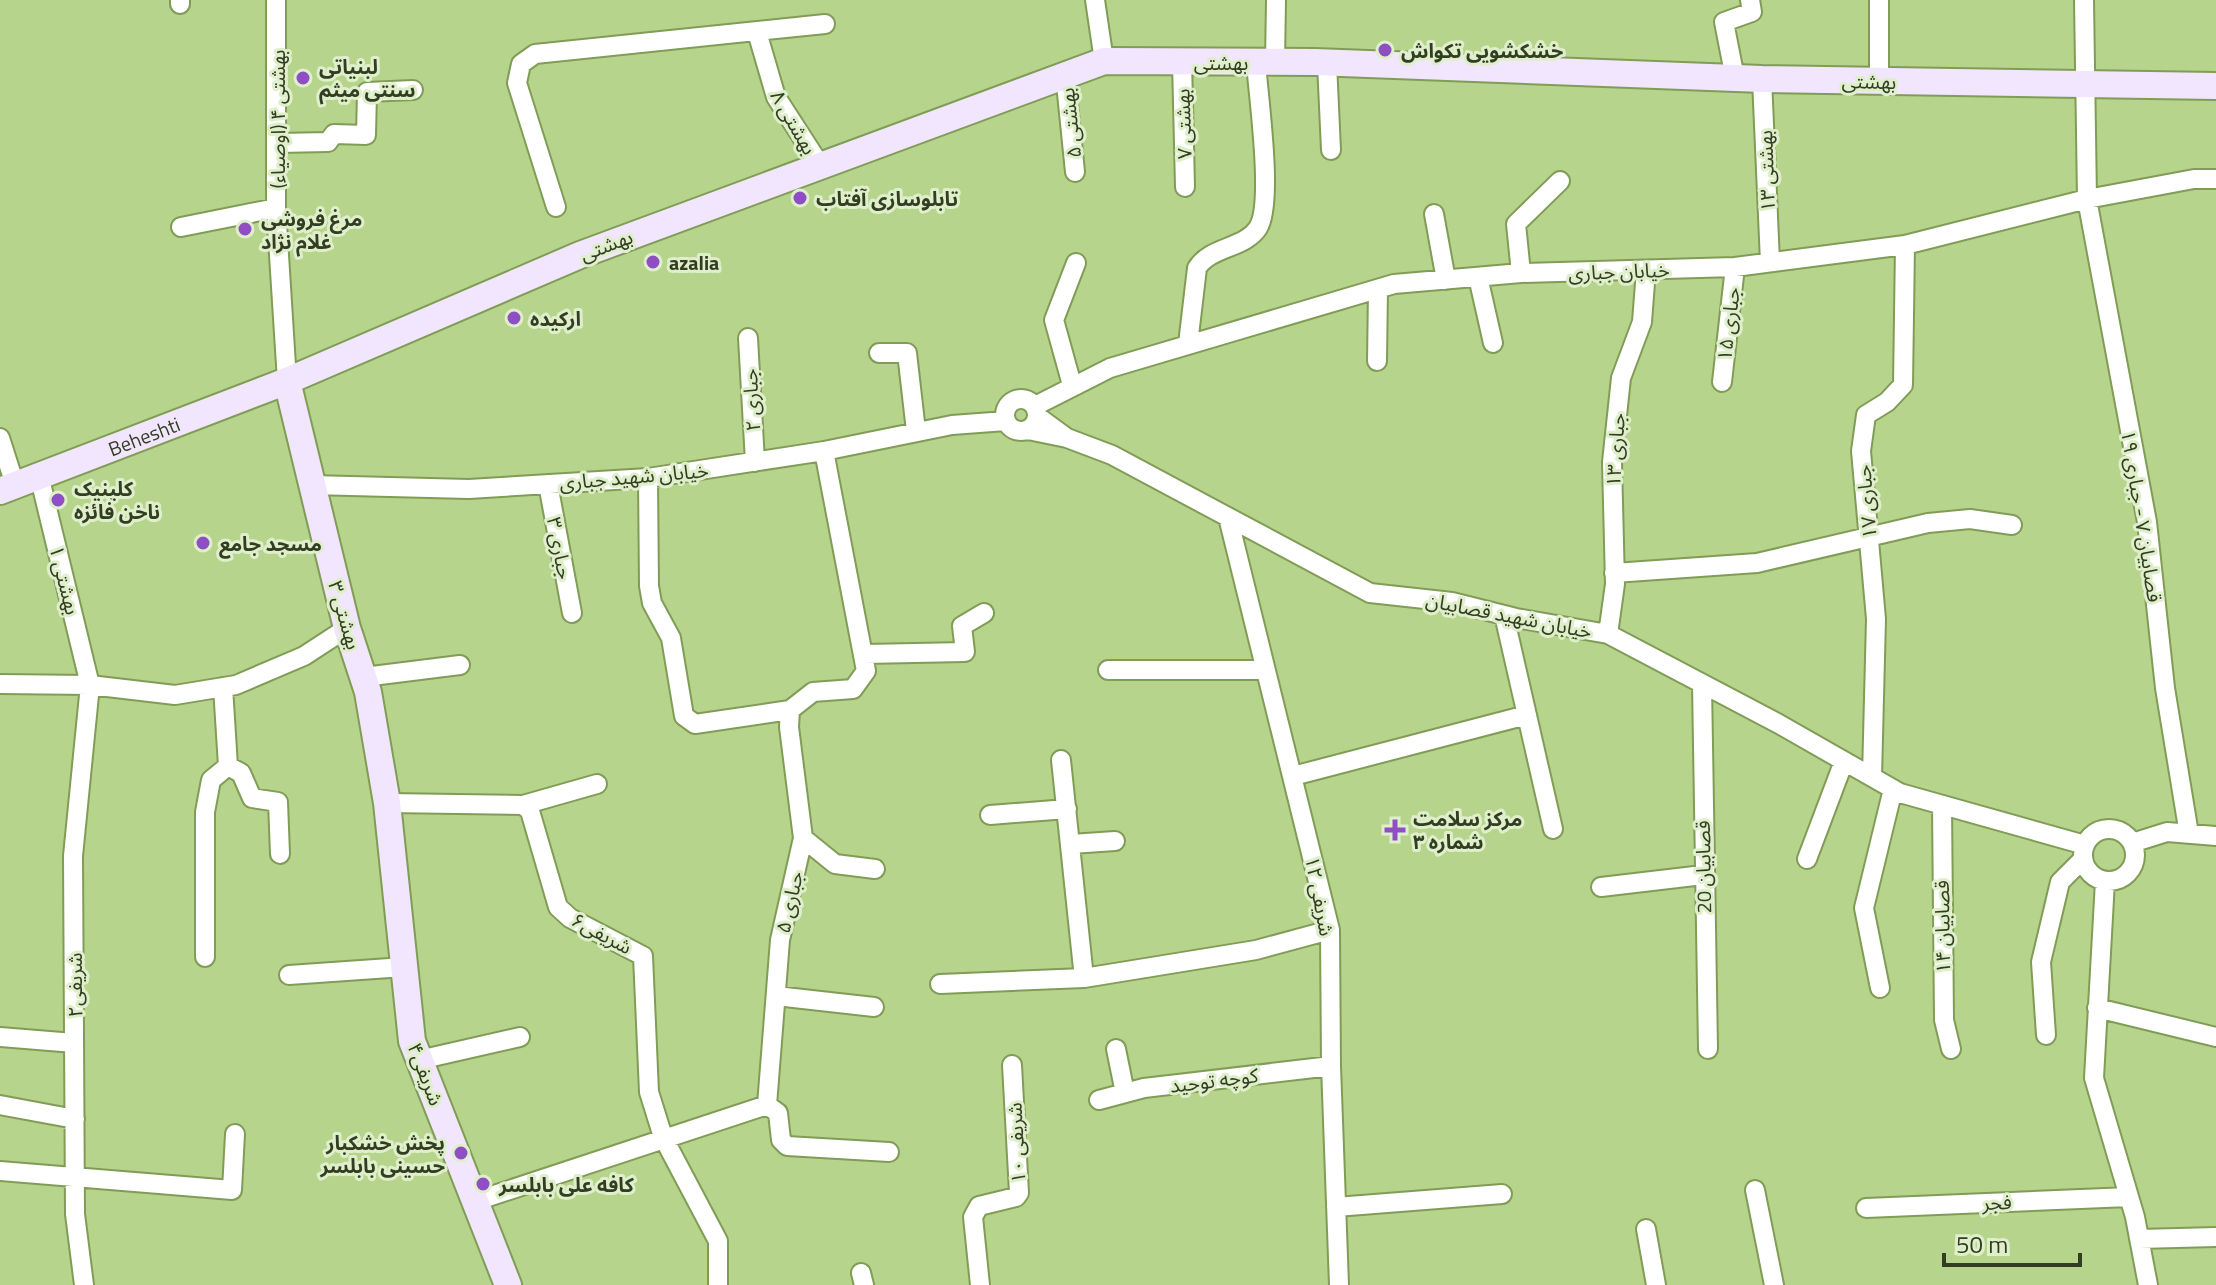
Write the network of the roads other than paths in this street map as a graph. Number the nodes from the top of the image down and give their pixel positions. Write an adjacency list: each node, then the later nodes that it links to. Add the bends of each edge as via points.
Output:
1 (276, 0): 20 (street, بهشتی ۴ (اوصیاء))
2 (1095, 0): 9 (street)
3 (1276, 0): 11 (street)
4 (1750, 0): 14 (street, via 1752,12 1724,22)
5 (1879, 0): 16 (street)
6 (2084, 0): 17 (street, قصابيان ۷ - جباری ۱۹)
7 (825, 24): 8 (street)
8 (757, 32): 22 (street, بهشتی ۸, via 776,97); 28 (street, via 535,54 521,64 517,83)
9 (1104, 61): 10 (main road, بهشتی); 13 (main road, بهشتی)
10 (1182, 61): 11 (main road, بهشتی); 26 (street, بهشتی ۷)
11 (1265, 62): 12 (main road, بهشتی); 43 (street, via 1262,217 1250,236 1213,253 1197,268)
12 (1327, 63): 14 (main road, بهشتی); 21 (street)
13 (1065, 74): 22 (main road, بهشتی); 23 (street, بهشتی ۵)
14 (1735, 78): 15 (main road, بهشتی)
15 (1762, 79): 16 (main road, بهشتی); 33 (street, بهشتی ۱۳)
16 (1879, 82): 17 (main road, بهشتی)
17 (2085, 85): 18 (main road, بهشتی); 27 (street, قصابيان ۷ - جباری ۱۹)
18 (2216, 86)
19 (413, 90): 20 (street, via 367,92 366,135)
20 (278, 143): 29 (street, بهشتی ۴ (اوصیاء))
21 (1331, 150)
22 (820, 165): 46 (main road, بهشتی, via 580,255)
23 (1075, 172)
24 (2216, 179): 27 (street, خیابان جباری)
25 (1560, 181): 37 (street, via 1516,224)
26 (1185, 187)
27 (2087, 199): 32 (street, خیابان جباری); 92 (street, قصابيان ۷ - جباری ۱۹, via 2147,522 2165,688)
28 (556, 207)
29 (276, 208): 31 (street); 46 (street, بهشتی ۴ (اوصیاء))
30 (1434, 214): 39 (street)
31 (181, 227)
32 (1905, 245): 33 (street, خیابان جباری); 61 (street, جباری ۱۷, via 1903,385 1866,415 1863,439)
33 (1770, 262): 35 (street, خیابان جباری)
34 (1076, 263): 48 (street, via 1054,320)
35 (1735, 267): 36 (street, خیابان جباری); 47 (street, جباری ۱۵)
36 (1646, 270): 37 (street, خیابان جباری); 62 (street, جباری ۱۳, via 1642,322 1621,378 1612,462)
37 (1521, 273): 38 (street, خیابان جباری)
38 (1478, 277): 39 (street, خیابان جباری); 42 (street)
39 (1446, 280): 40 (street, خیابان جباری)
40 (1378, 289): 43 (street, خیابان جباری); 45 (street)
41 (748, 338): 54 (street, جباری ۲)
42 (1493, 343)
43 (1188, 344): 48 (street, خیابان جباری)
44 (879, 353): 51 (street, via 907,353)
45 (1377, 361)
46 (287, 381): 56 (main road, Beheshti); 58 (main road, بهشتی ۳)
47 (1722, 382)
48 (1072, 385): 50 (street, خیابان جباری)
49 (1006, 413): 50 (street, via 1019,431); 50 (street, via 1018,398); 51 (street, خیابان شهید جباری)
50 (1033, 417): 59 (street, خیابان شهید قصابیان)
51 (916, 431): 53 (street, خیابان شهید جباری)
52 (0, 438): 56 (street, بهشتی ۱)
53 (824, 451): 54 (street, خیابان شهید جباری); 68 (street)
54 (755, 462): 55 (street, خیابان شهید جباری)
55 (648, 478): 57 (street, خیابان شهید جباری); 77 (street, via 649,586 671,638 684,716 695,724)
56 (18, 484): 75 (street, بهشتی ۱)
57 (548, 484): 58 (street, خیابان شهید جباری, via 469,489); 63 (street, جباری ۳)
58 (311, 485): 66 (main road, بهشتی ۳)
59 (1228, 517): 65 (street, خیابان شهید قصابیان, via 1370,593 1452,602); 71 (street, شریفی ۱۲)
60 (2012, 525): 61 (street, via 1956,520)
61 (1869, 539): 62 (street, via 1757,563); 83 (street, جباری ۱۷, via 1876,619)
62 (1614, 573): 67 (street, جباری ۱۳)
63 (572, 613)
64 (984, 613): 68 (street, via 962,626 965,652)
65 (1504, 615): 67 (street, خیابان شهید قصابیان); 78 (street)
66 (347, 628): 72 (main road, بهشتی ۳); 76 (street, via 304,656)
67 (1608, 634): 74 (street, خیابان شهید قصابیان)
68 (864, 654): 77 (street, via 866,671 853,689 813,692)
69 (460, 665): 72 (street)
70 (1108, 670): 71 (street)
71 (1265, 670): 82 (street, شریفی ۱۲)
72 (364, 677): 86 (main road, بهشتی ۳)
73 (0, 684): 75 (street)
74 (1702, 684): 80 (street, خیابان شهید قصابیان); 102 (street, قصابیان 20)
75 (90, 685): 76 (street, via 175,695); 119 (street, شریفی۲, via 73,856)
76 (223, 687): 81 (street)
77 (790, 710): 94 (street, جباری ۵)
78 (1527, 715): 82 (street); 91 (street)
79 (1061, 760): 89 (street)
80 (1844, 761): 83 (street, خیابان شهید قصابیان); 100 (street)
81 (228, 766): 99 (street, via 241,773 252,798 278,802); 106 (street, via 211,780 205,812)
82 (1293, 776): 105 (street, شریفی ۱۲)
83 (1872, 777): 85 (street, خیابان شهید قصابیان)
84 (597, 784): 87 (street)
85 (1893, 789): 88 (street, خیابان شهید قصابیان); 111 (street, via 1864,908)
86 (387, 803): 87 (street); 107 (main road, شریفی۴)
87 (523, 805): 132 (street, شریفی۶, via 530,811 558,907 643,956 649,1092)
88 (1942, 805): 98 (street, خیابان شهید قصابیان); 122 (street, قصابیان ۱۴, via 1944,1006)
89 (1067, 809): 90 (street); 97 (street)
90 (990, 815)
91 (1553, 829)
92 (2189, 834): 93 (street); 96 (street, via 2167,832)
93 (2216, 836)
94 (803, 838): 101 (street, via 835,864); 112 (street, جباری ۵, via 780,940)
95 (1115, 841): 97 (street)
96 (2132, 843): 98 (street, via 2114,829 2092,835); 103 (street, via 2133,865 2116,880)
97 (1071, 844): 109 (street)
98 (2084, 852): 103 (street, via 2087,869); 115 (street, via 2060,882 2041,962)
99 (280, 854)
100 (1807, 859)
101 (875, 869)
102 (1703, 875): 104 (street); 121 (street, قصابیان 20)
103 (2105, 881): 114 (street)
104 (1601, 887)
105 (1330, 930): 109 (street, via 1256,950); 125 (street, شریفی ۱۲)
106 (205, 957)
107 (404, 967): 108 (street); 123 (main road, شریفی۴)
108 (289, 975)
109 (1084, 978): 110 (street)
110 (940, 984)
111 (1880, 988)
112 (776, 996): 113 (street); 129 (street, جباری ۵)
113 (874, 1007)
114 (2097, 1008): 118 (street); 138 (street, via 2094,1078)
115 (2046, 1035)
116 (0, 1037): 119 (street)
117 (520, 1037): 123 (street)
118 (2216, 1037)
119 (74, 1043): 130 (street, شریفی۲)
120 (1116, 1049): 126 (street)
121 (1708, 1049)
122 (1951, 1049)
123 (419, 1060): 139 (main road, شریفی۴)
124 (1012, 1065): 148 (street, شریفی ۱۰, via 1019,1193 979,1206 973,1217)
125 (1331, 1066): 126 (street, کوچه توحید); 140 (street, شریفی ۱۲)
126 (1125, 1093): 127 (street, کوچه توحید)
127 (1099, 1100)
128 (0, 1105): 130 (street)
129 (767, 1105): 132 (street); 133 (street, via 778,1113 781,1140 787,1146)
130 (75, 1119): 135 (street, شریفی۲)
131 (235, 1134): 135 (street, via 232,1190)
132 (663, 1137): 139 (street); 147 (street, شریفی۶, via 718,1241)
133 (889, 1152)
134 (0, 1171): 135 (street)
135 (75, 1175): 145 (street, شریفی۲)
136 (1755, 1190): 151 (street)
137 (1502, 1194): 140 (street)
138 (2129, 1197): 141 (street, فجر); 144 (street)
139 (476, 1201): 146 (main road, شریفی۴)
140 (1336, 1207): 149 (street, شریفی ۱۲)
141 (1866, 1208)
142 (1646, 1229): 150 (street)
143 (2216, 1237): 144 (street)
144 (2139, 1239): 152 (street)
145 (84, 1285)
146 (508, 1285)
147 (718, 1285)
148 (980, 1285)
149 (1339, 1285)
150 (1656, 1285)
151 (1774, 1285)
152 (2148, 1285)

